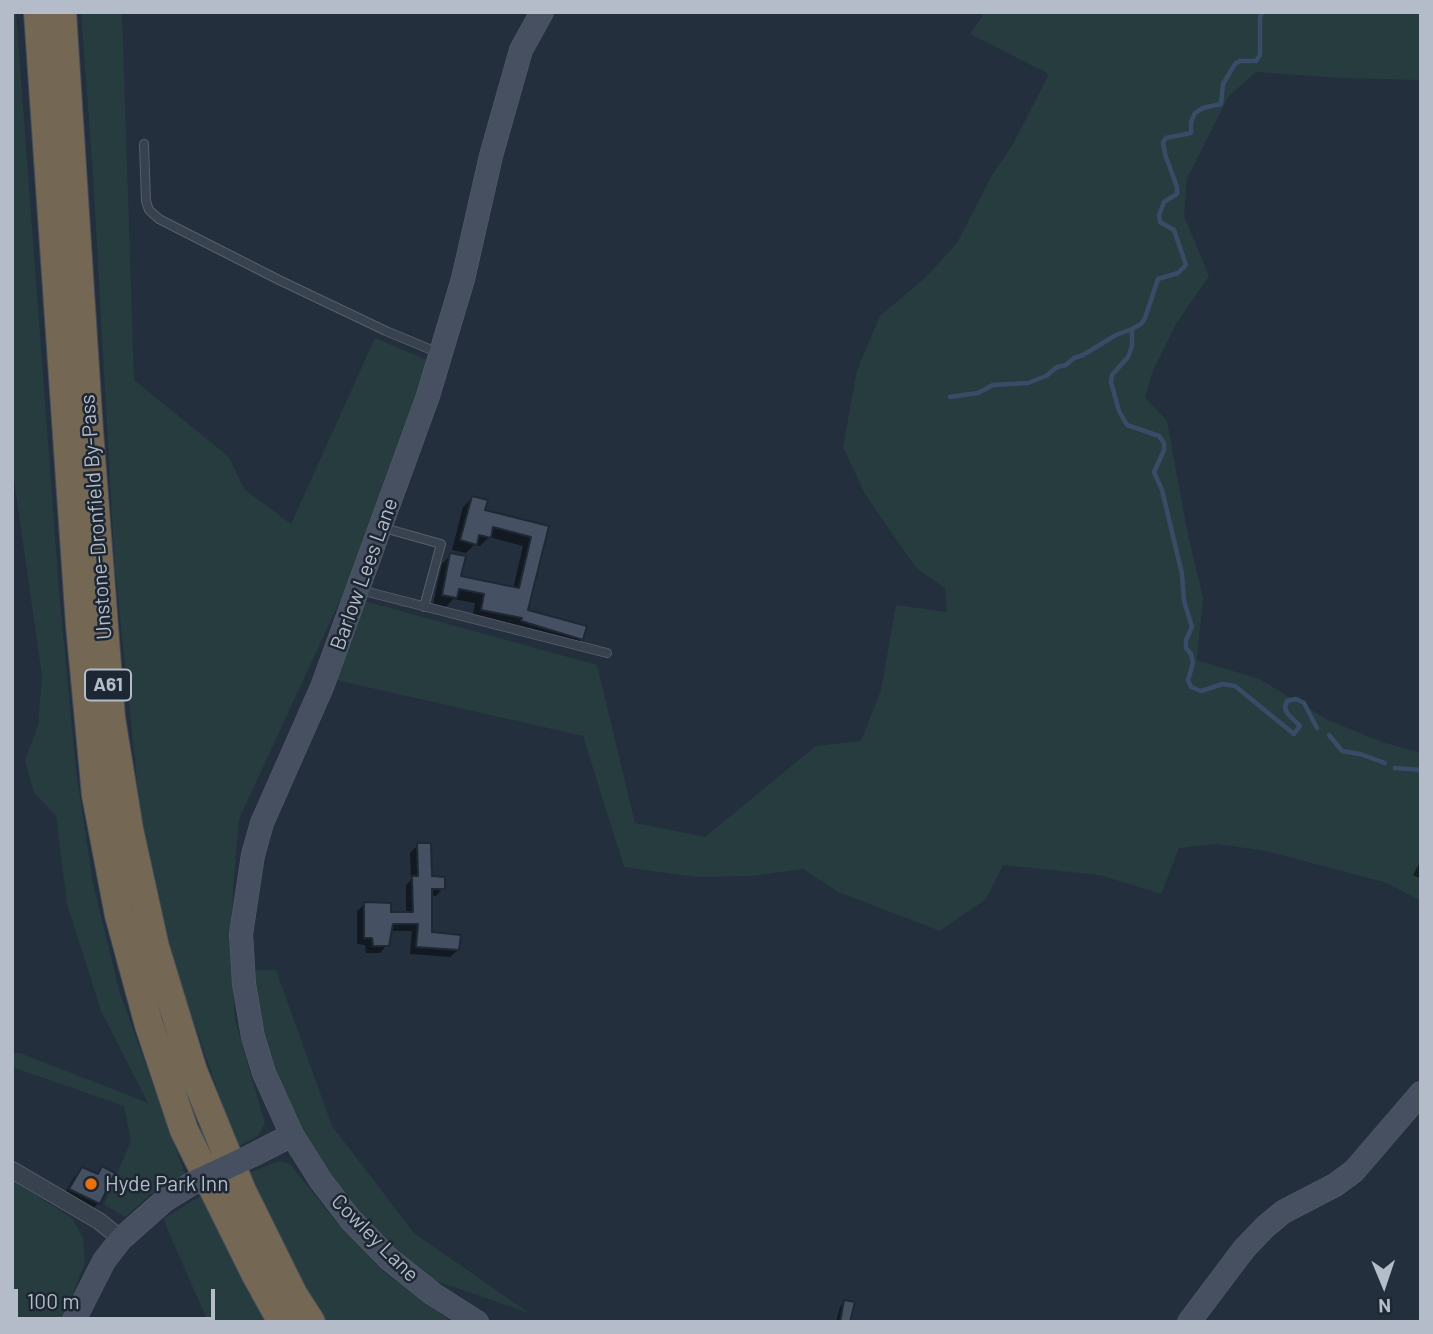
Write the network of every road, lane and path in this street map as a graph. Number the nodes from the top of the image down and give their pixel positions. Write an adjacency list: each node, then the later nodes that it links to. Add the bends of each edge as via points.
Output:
1 (38, 12): 15 (highway, Unstone-Dronfield By-Pass / A61, via 96,795 119,915 184,1130)
2 (62, 12): 16 (highway, Unstone-Dronfield By-Pass / A61, via 109,695 129,829 155,947 193,1071 242,1191)
3 (542, 12): 5 (street, Barlow Lees Lane, via 521,50)
4 (144, 144): 5 (lane, via 146,201 159,219)
5 (442, 354): 6 (street, Barlow Lees Lane)
6 (381, 527): 7 (street, Barlow Lees Lane); 8 (lane, via 441,544)
7 (358, 590): 8 (lane); 11 (street, Barlow Lees Lane, via 322,687 262,823 246,892 242,965 253,1037)
8 (424, 607): 9 (lane)
9 (607, 653)
10 (1421, 1093): 18 (street, via 1354,1171 1265,1227)
11 (292, 1135): 13 (street, bridge, via 191,1184); 17 (street, Cowley Lane, via 343,1210 389,1259)
12 (12, 1170): 13 (street)
13 (121, 1239): 14 (street, via 104,1261)
14 (73, 1322)
15 (282, 1322)
16 (311, 1322)
17 (477, 1322)
18 (1189, 1322)

